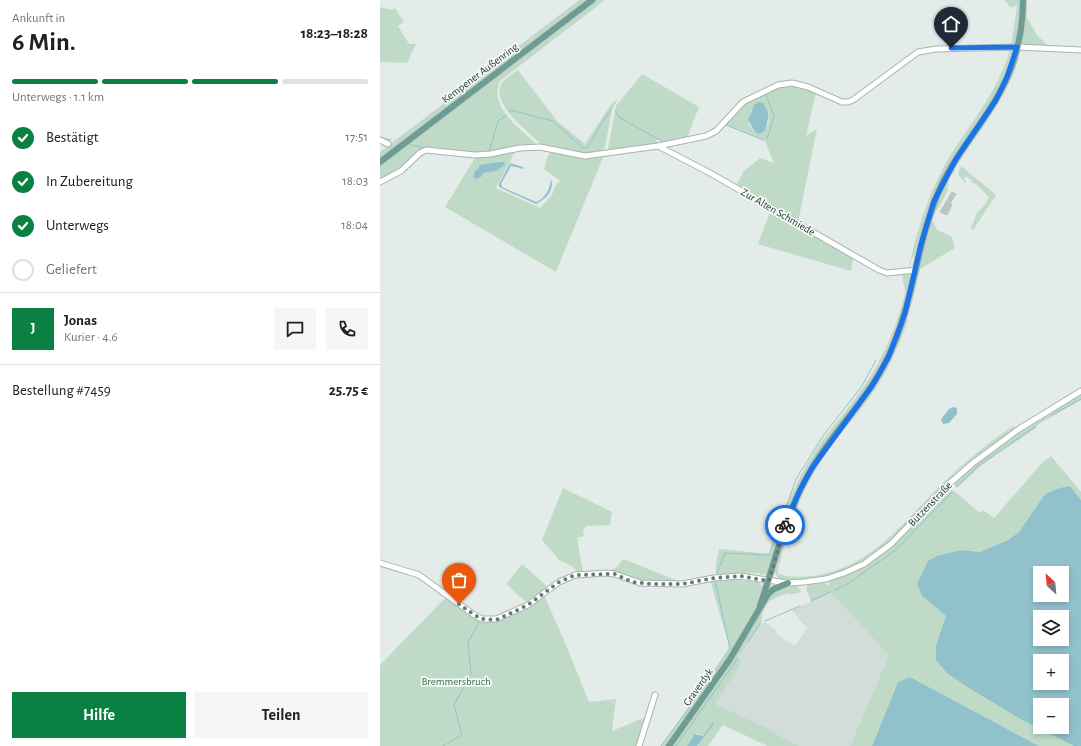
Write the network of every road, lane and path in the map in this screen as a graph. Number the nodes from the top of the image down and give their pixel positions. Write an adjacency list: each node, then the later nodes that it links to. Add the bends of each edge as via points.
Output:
1 (592, 0): 8 (main road, Kempener Außenring)
2 (1023, 0): 3 (main road)
3 (1017, 47): 4 (street); 7 (street, via 936,49 918,52 848,102 842,102 800,84 778,85 743,102 716,131 706,136); 10 (main road, via 996,100 942,184 930,213)
4 (1081, 50)
5 (380, 140): 6 (street)
6 (388, 144)
7 (658, 146): 9 (street, via 585,156 540,147 475,155 426,150 402,171); 10 (street, Zur Alten Schmiede, via 879,270 886,273)
8 (380, 162)
9 (380, 182)
10 (916, 270): 13 (main road, via 905,313 889,356 872,386 806,479 785,526)
11 (1081, 391): 14 (street, Butzenstraße, via 1019,429 973,463 890,544 864,564 826,579)
12 (380, 563): 13 (street, Butzenstraße, via 419,575 473,614 482,619 496,620 528,605 559,582 575,575 615,574 632,582 651,584 682,584 740,576)
13 (766, 580): 14 (street, Butzenstraße); 15 (main road)
14 (788, 583): 15 (main road, via 774,589)
15 (760, 606): 18 (main road, Graverdyk, via 743,639)
16 (655, 695): 17 (street)
17 (639, 746)
18 (669, 746)

